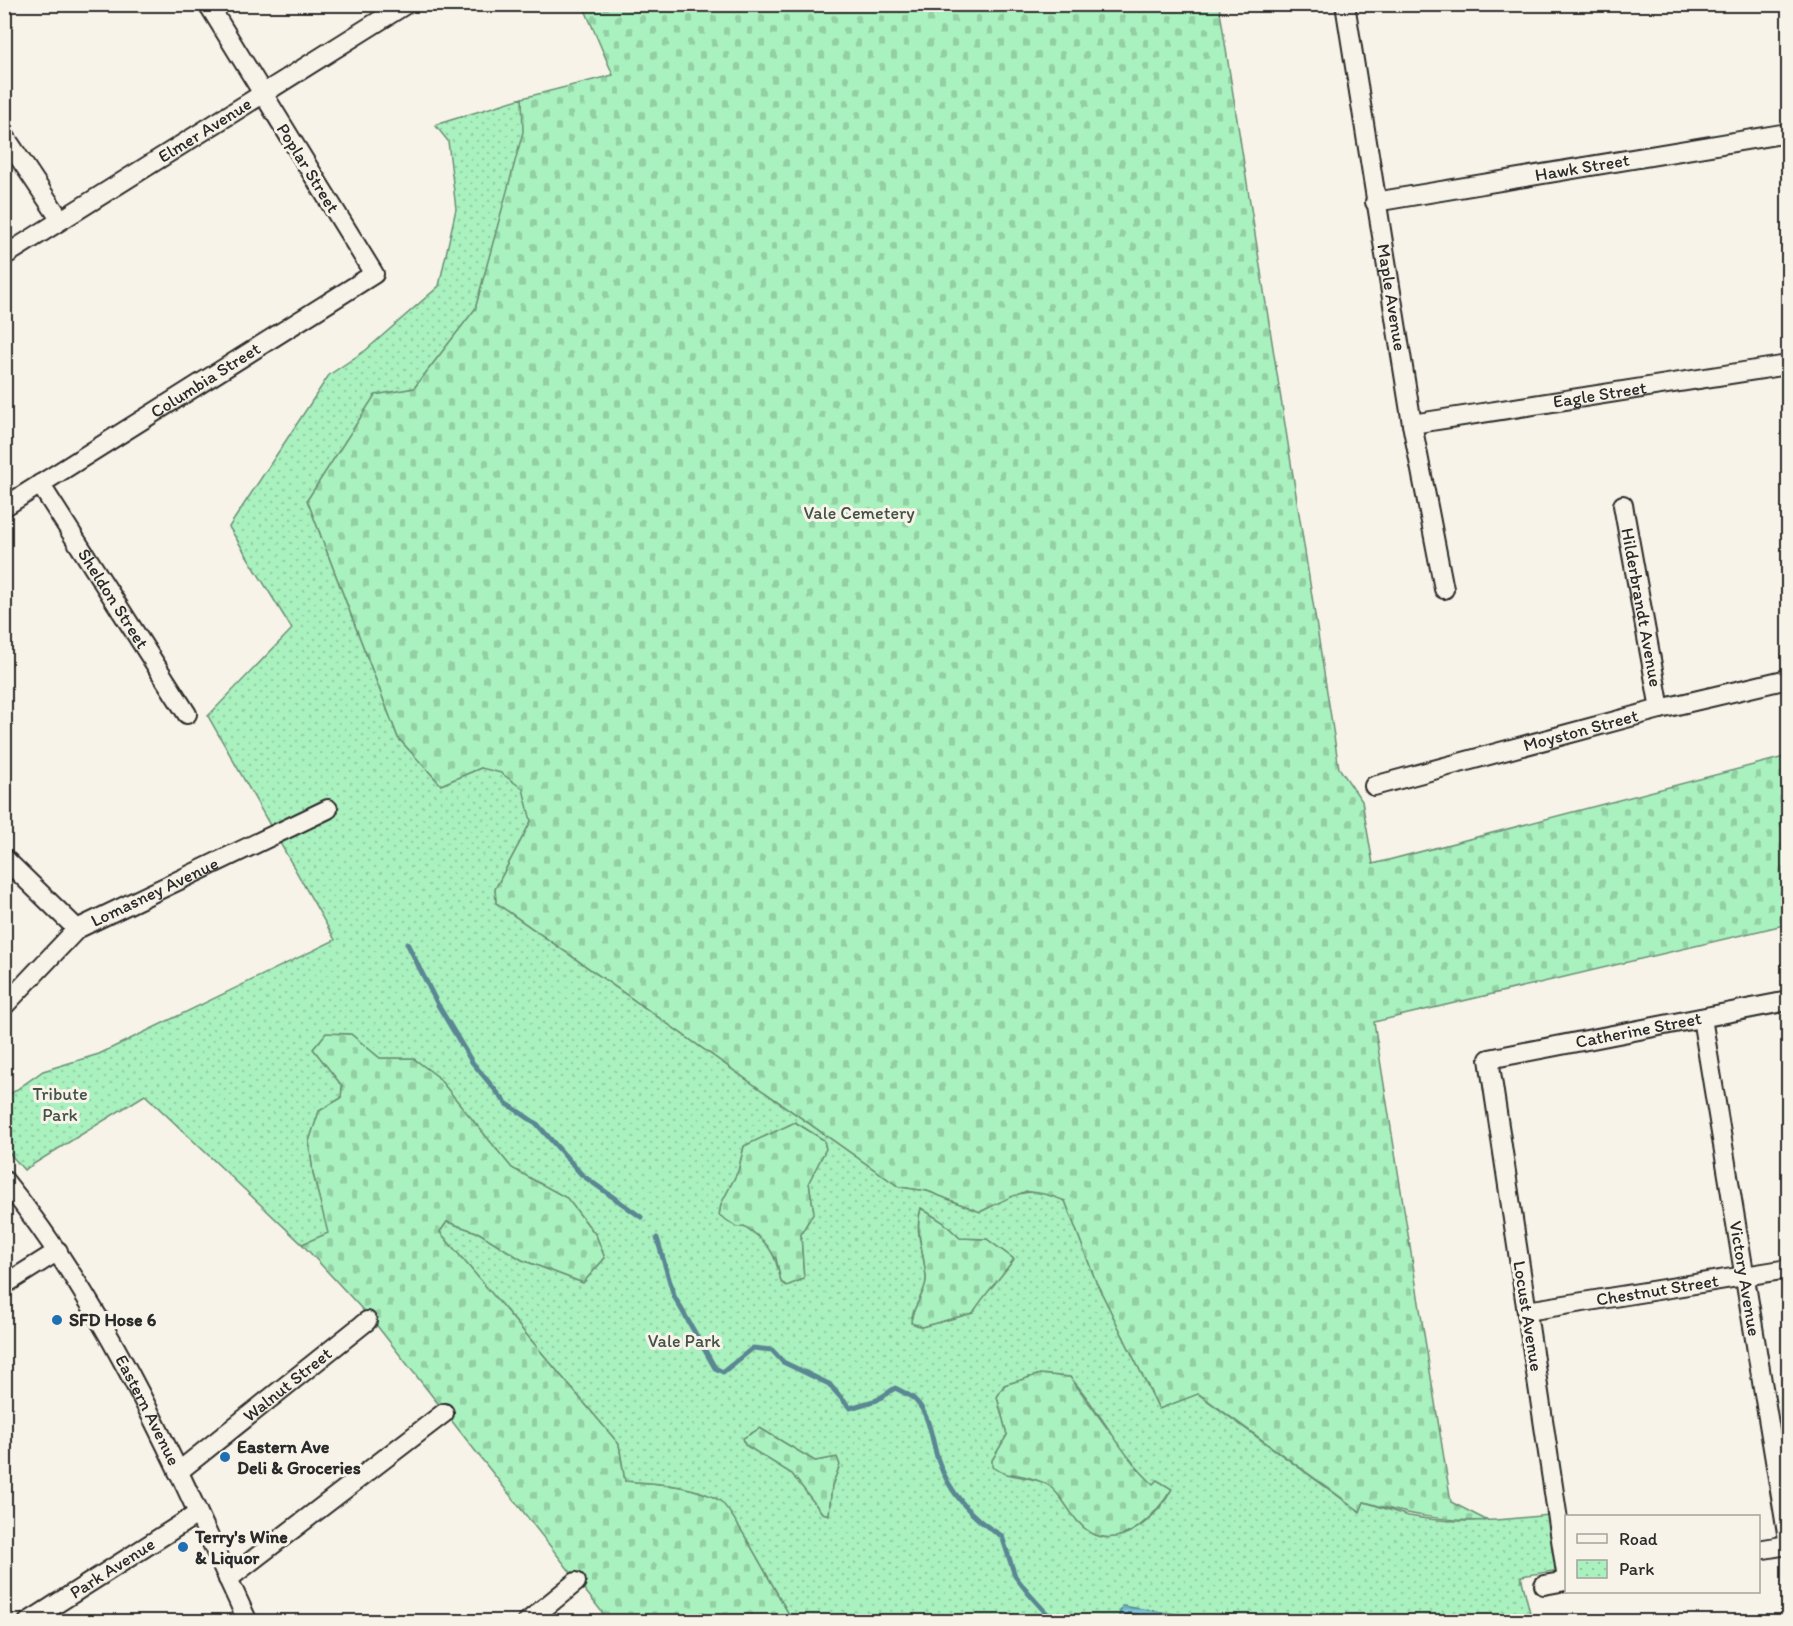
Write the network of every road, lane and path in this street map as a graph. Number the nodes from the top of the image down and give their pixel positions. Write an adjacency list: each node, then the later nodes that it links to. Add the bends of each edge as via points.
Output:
1 (208, 4): 4 (street, Poplar Street)
2 (406, 4): 4 (street, Elmer Avenue)
3 (1345, 4): 7 (street, Maple Avenue)
4 (261, 95): 8 (street, Elmer Avenue); 9 (street, Poplar Street)
5 (1788, 133): 7 (street, Hawk Street)
6 (4, 135): 8 (street)
7 (1375, 202): 12 (street, Maple Avenue)
8 (60, 219): 10 (street, Elmer Avenue)
9 (352, 240): 13 (street, Columbia Street, via 374,274)
10 (4, 256)
11 (1788, 365): 12 (street, Eagle Street)
12 (1412, 424): 16 (street, Maple Avenue)
13 (40, 484): 15 (street, Columbia Street); 19 (street, Sheldon Street)
14 (1623, 505): 18 (street, Hilderbrandt Avenue)
15 (4, 507)
16 (1444, 590)
17 (1788, 679): 18 (street, Moyston Street)
18 (1660, 709): 20 (street, Moyston Street)
19 (187, 714)
20 (1374, 786)
21 (328, 809): 23 (street, Lomasney Avenue)
22 (4, 858): 23 (street)
23 (77, 929): 25 (street, Lomasney Avenue)
24 (1788, 1001): 26 (street, Catherine Street)
25 (4, 1006)
26 (1702, 1018): 27 (street, Catherine Street); 31 (street, Victory Avenue)
27 (1489, 1059): 33 (street, Locust Avenue)
28 (4, 1180): 29 (street, Eastern Avenue)
29 (58, 1251): 32 (street); 36 (street, Eastern Avenue, via 119,1357)
30 (1788, 1269): 31 (street, Chestnut Street)
31 (1744, 1276): 33 (street, Chestnut Street); 38 (street, Victory Avenue)
32 (4, 1285)
33 (1527, 1311): 41 (street, Locust Avenue)
34 (367, 1321): 36 (street, Walnut Street)
35 (444, 1413): 42 (street)
36 (178, 1472): 37 (street, Eastern Avenue)
37 (197, 1514): 42 (street, Eastern Avenue); 46 (street, Park Avenue)
38 (1788, 1539)
39 (1788, 1545): 40 (street)
40 (1760, 1550)
41 (1565, 1566)
42 (228, 1579): 47 (street, Eastern Avenue)
43 (1565, 1581): 45 (street)
44 (576, 1582): 48 (street)
45 (1545, 1585)
46 (27, 1622)
47 (248, 1622)
48 (527, 1622)

